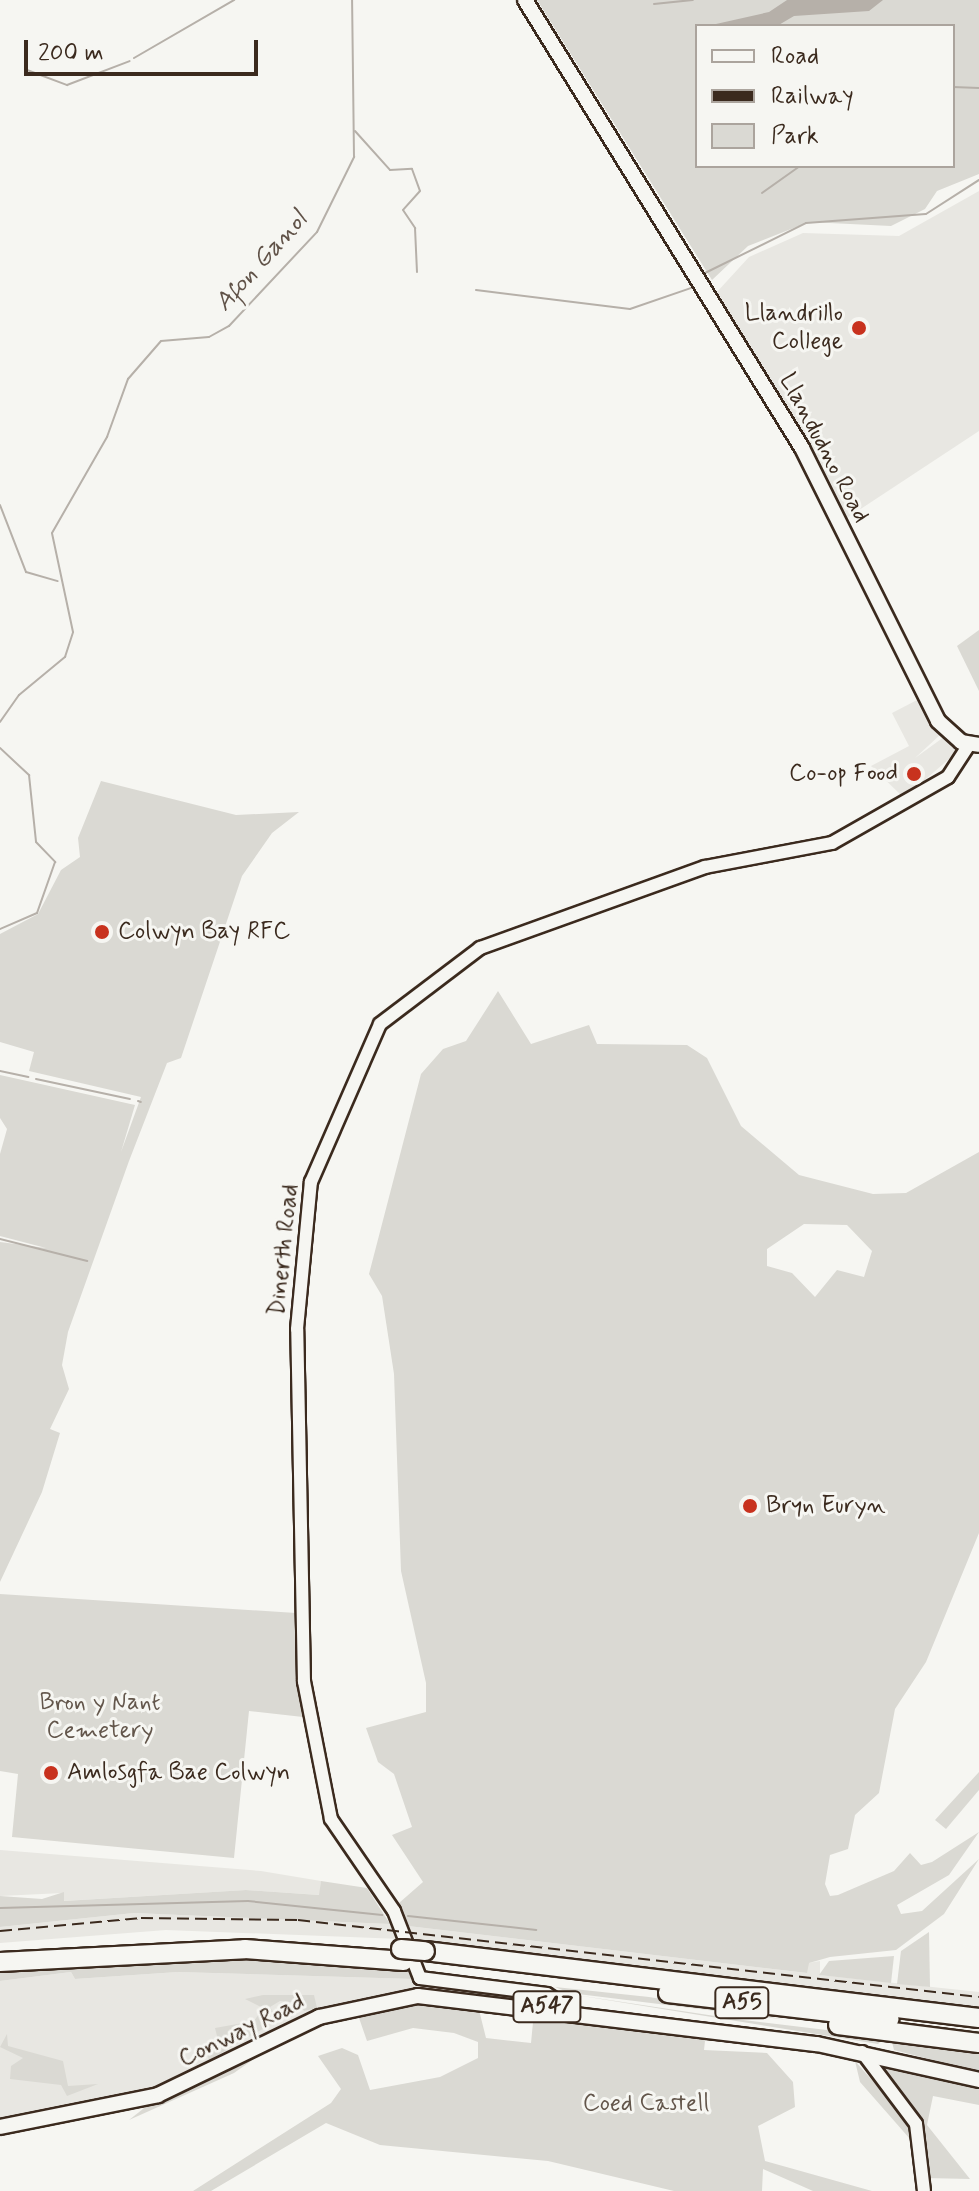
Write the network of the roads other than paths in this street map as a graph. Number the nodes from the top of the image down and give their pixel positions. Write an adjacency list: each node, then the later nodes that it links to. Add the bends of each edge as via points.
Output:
1 (525, 0): 2 (main road, Llandudno Road, via 794,435 938,721)
2 (974, 745): 8 (street, Dinerth Road, via 948,777 832,843 705,867 480,948 380,1024 311,1182 297,1329 304,1682 331,1819 394,1911 420,1978 547,1994)
3 (0, 1951): 4 (highway, A55, via 160,1938)
4 (403, 1955): 5 (highway, A55, bridge); 6 (highway, A55, via 245,1949)
5 (425, 1957): 7 (highway, A55); 9 (highway, A55)
6 (0, 1962)
7 (749, 2004): 10 (highway, A55); 11 (highway, via 873,2031)
8 (570, 2009): 12 (main road, Conway Road / A547); 14 (main road, Conway Road / A547, via 451,1997 387,2001 319,2017 158,2095)
9 (979, 2018)
10 (979, 2030)
11 (979, 2043)
12 (862, 2052): 13 (main road, Conway Road / A547); 15 (street, via 916,2124)
13 (979, 2080)
14 (0, 2127)
15 (924, 2191)

